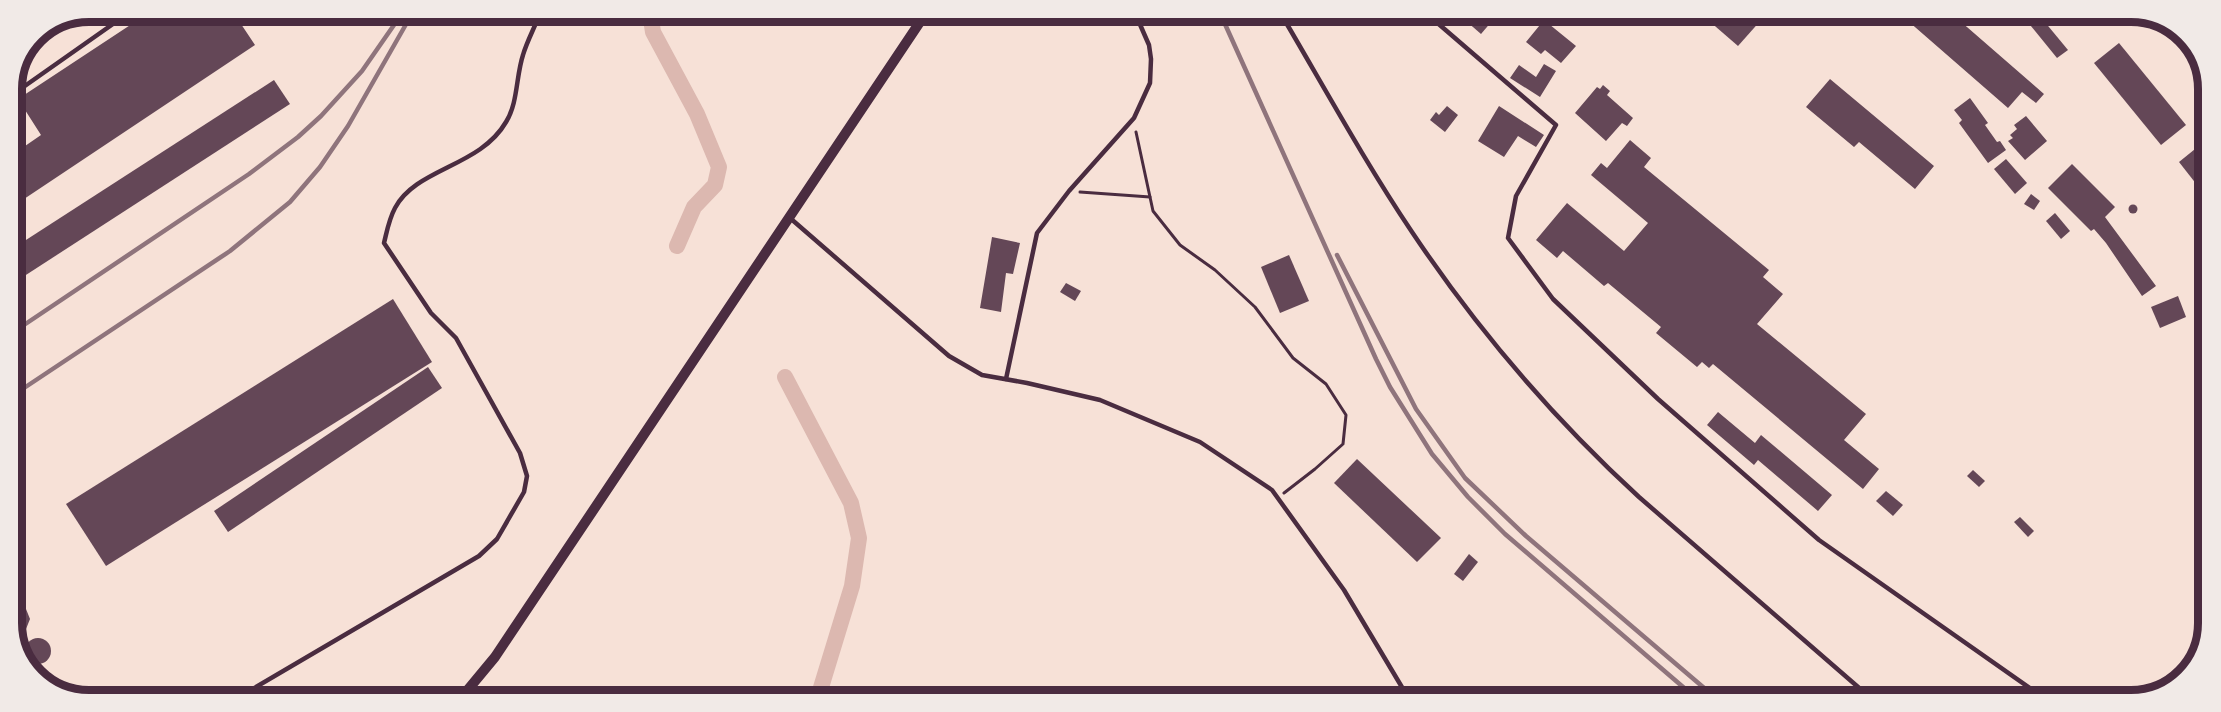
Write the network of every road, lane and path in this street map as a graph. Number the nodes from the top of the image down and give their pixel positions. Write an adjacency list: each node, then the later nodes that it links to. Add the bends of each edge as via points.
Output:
1 (116, 22): 7 (lane)
2 (536, 22): 14 (lane, via 522,57 507,122 481,150 423,180 408,193 396,205 384,243 430,313 456,338 520,453 526,477 524,492 497,539 479,556)
3 (920, 22): 11 (street)
4 (1139, 22): 8 (lane, via 1149,45 1151,71 1145,97)
5 (1286, 22): 17 (lane, via 1411,231 1535,393 1608,469)
6 (1436, 22): 18 (lane, via 1556,125 1516,196 1508,238 1553,299 1658,399 1819,540)
7 (22, 88)
8 (1134, 118): 9 (lane); 10 (path)
9 (1070, 191): 10 (path); 12 (lane, via 1037,233)
10 (1150, 197): 13 (path, via 1153,211 1180,245 1215,270 1255,307 1293,358 1326,384 1346,415 1343,444)
11 (790, 218): 12 (lane, via 949,356 982,375); 15 (street, via 495,657)
12 (1006, 380): 13 (lane, via 1100,400 1200,442)
13 (1278, 498): 16 (lane, via 1344,591)
14 (253, 690)
15 (468, 690)
16 (1404, 690)
17 (1861, 690)
18 (2033, 690)

